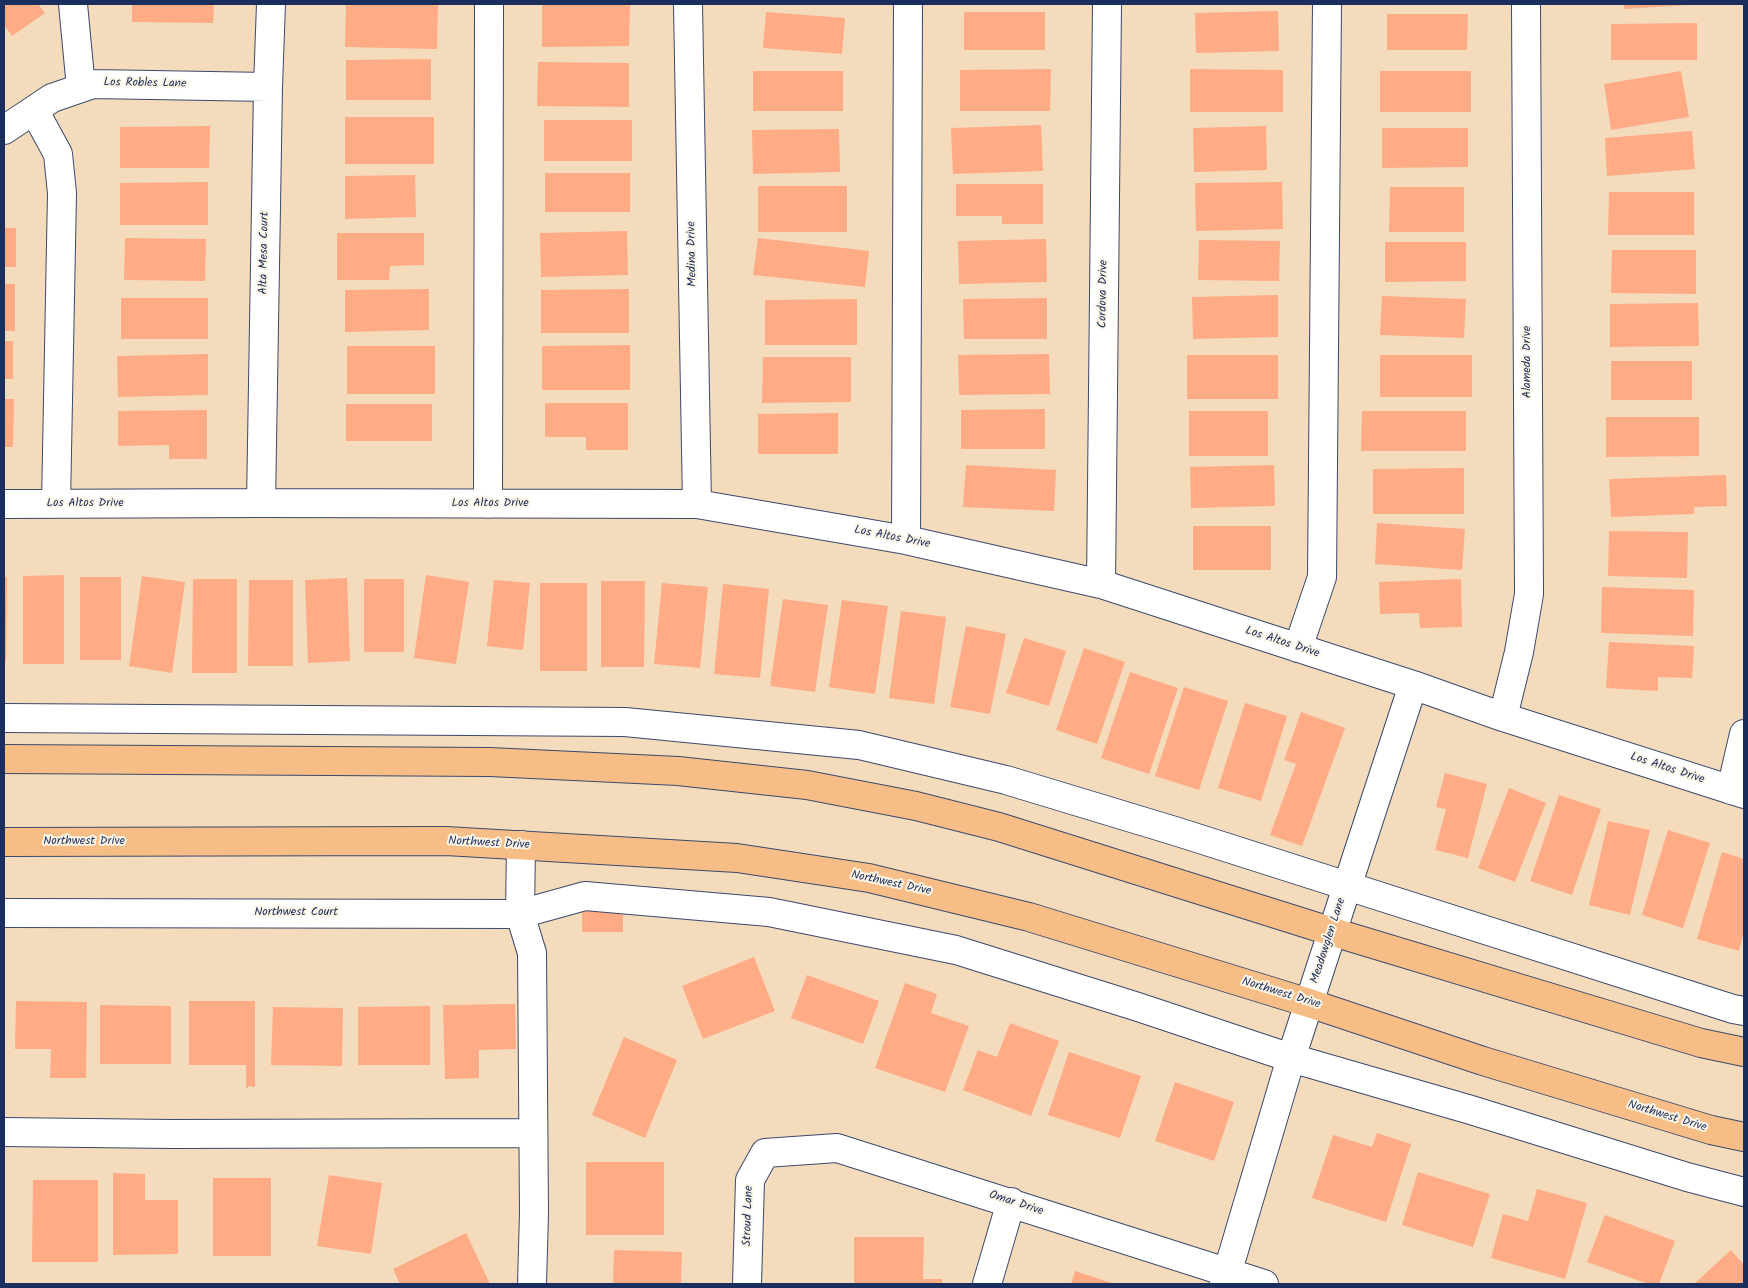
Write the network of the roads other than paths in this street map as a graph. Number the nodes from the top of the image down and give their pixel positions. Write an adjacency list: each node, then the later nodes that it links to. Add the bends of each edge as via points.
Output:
1 (73, 4): 10 (street)
2 (271, 4): 9 (street, Alta Mesa Court)
3 (489, 4): 16 (street)
4 (688, 4): 17 (street, Medina Drive)
5 (908, 4): 18 (street)
6 (1107, 4): 19 (street, Cordova Drive)
7 (1327, 4): 20 (street, via 1322,577)
8 (1526, 4): 22 (street, Alameda Drive, via 1529,594)
9 (268, 87): 10 (street, Los Robles Lane, via 93,84); 13 (street, Alta Mesa Court)
10 (81, 88): 11 (street, Los Robles Lane, via 52,98)
11 (34, 110): 12 (street, Los Robles Lane); 15 (street, via 58,154 62,194)
12 (4, 130)
13 (261, 503): 15 (street, Los Altos Drive); 16 (street, Los Altos Drive)
14 (4, 504): 15 (street, Los Altos Drive)
15 (56, 504)
16 (488, 504): 17 (street, Los Altos Drive)
17 (698, 504): 18 (street, Los Altos Drive)
18 (906, 540): 19 (street, Los Altos Drive)
19 (1101, 584): 20 (street, Los Altos Drive)
20 (1298, 648): 21 (street, Los Altos Drive)
21 (1414, 685): 22 (street, Los Altos Drive); 29 (street, Meadowglen Lane)
22 (1503, 717): 26 (street, Los Altos Drive)
23 (4, 718): 29 (street, via 625,722 859,744 1006,780)
24 (1744, 734): 26 (street)
25 (4, 759): 32 (main road, via 500,762 678,771 807,785 916,806 998,827)
26 (1738, 792)
27 (4, 842): 28 (main road, Northwest Drive, via 446,842)
28 (521, 845): 31 (street); 33 (main road, Northwest Drive, via 737,858 869,878 1029,917)
29 (1348, 886): 32 (street, Meadowglen Lane); 34 (street)
30 (4, 913): 31 (street, Northwest Court)
31 (520, 914): 36 (street, Northwest Court, via 585,896 769,912 956,950); 38 (street, via 532,952)
32 (1333, 932): 33 (street, Meadowglen Lane); 35 (main road, via 1701,1043)
33 (1309, 1002): 36 (street, Meadowglen Lane); 39 (main road, Northwest Drive, via 1492,1064)
34 (1744, 1011)
35 (1744, 1052)
36 (1291, 1058): 41 (street, Northwest Court); 43 (street, Meadowglen Lane)
37 (4, 1132): 38 (street)
38 (533, 1133): 44 (street)
39 (1744, 1137)
40 (765, 1152): 42 (street, Omar Drive, via 837,1148); 45 (street, Stroud Lane, via 750,1180)
41 (1744, 1192)
42 (1011, 1202): 43 (street, Omar Drive); 46 (street)
43 (1225, 1279): 47 (street, Omar Drive)
44 (532, 1284)
45 (747, 1284)
46 (987, 1284)
47 (1264, 1284)

